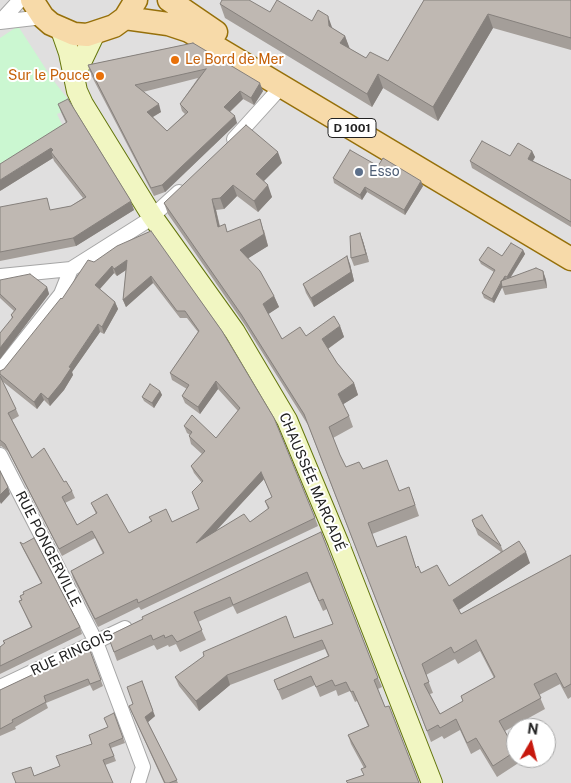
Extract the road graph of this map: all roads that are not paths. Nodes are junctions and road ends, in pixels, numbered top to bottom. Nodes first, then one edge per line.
1 (20, 0) edge
2 (170, 0) edge
3 (131, 9) edge
4 (45, 16) edge
5 (0, 22) edge
6 (95, 33) junction
7 (75, 75) junction
8 (282, 86) junction
9 (222, 151) edge
10 (187, 185) edge
11 (152, 216) junction
12 (571, 244) edge
13 (571, 259) edge
14 (71, 269) junction
15 (0, 276) edge
16 (0, 371) edge
17 (0, 455) edge
18 (140, 621) edge
19 (96, 642) junction
20 (0, 687) edge
21 (138, 783) edge
22 (432, 783) edge

1 - 5 street
2 - 12 main road, D 1001
3 - 6 main road
3 - 8 main road, D 1001
4 - 5 street
4 - 6 main road
4 - 7 street, CHAUSSÉE MARCADÉ
6 - 7 street
7 - 11 street, CHAUSSÉE MARCADÉ
8 - 9 street
8 - 13 main road, D 1001
10 - 11 street
11 - 14 street
11 - 22 street, CHAUSSÉE MARCADÉ
14 - 15 street
14 - 16 street
17 - 19 street, RUE PONGERVILLE
18 - 19 street, RUE RINGOIS
19 - 20 street, RUE RINGOIS
19 - 21 street, RUE PONGERVILLE

